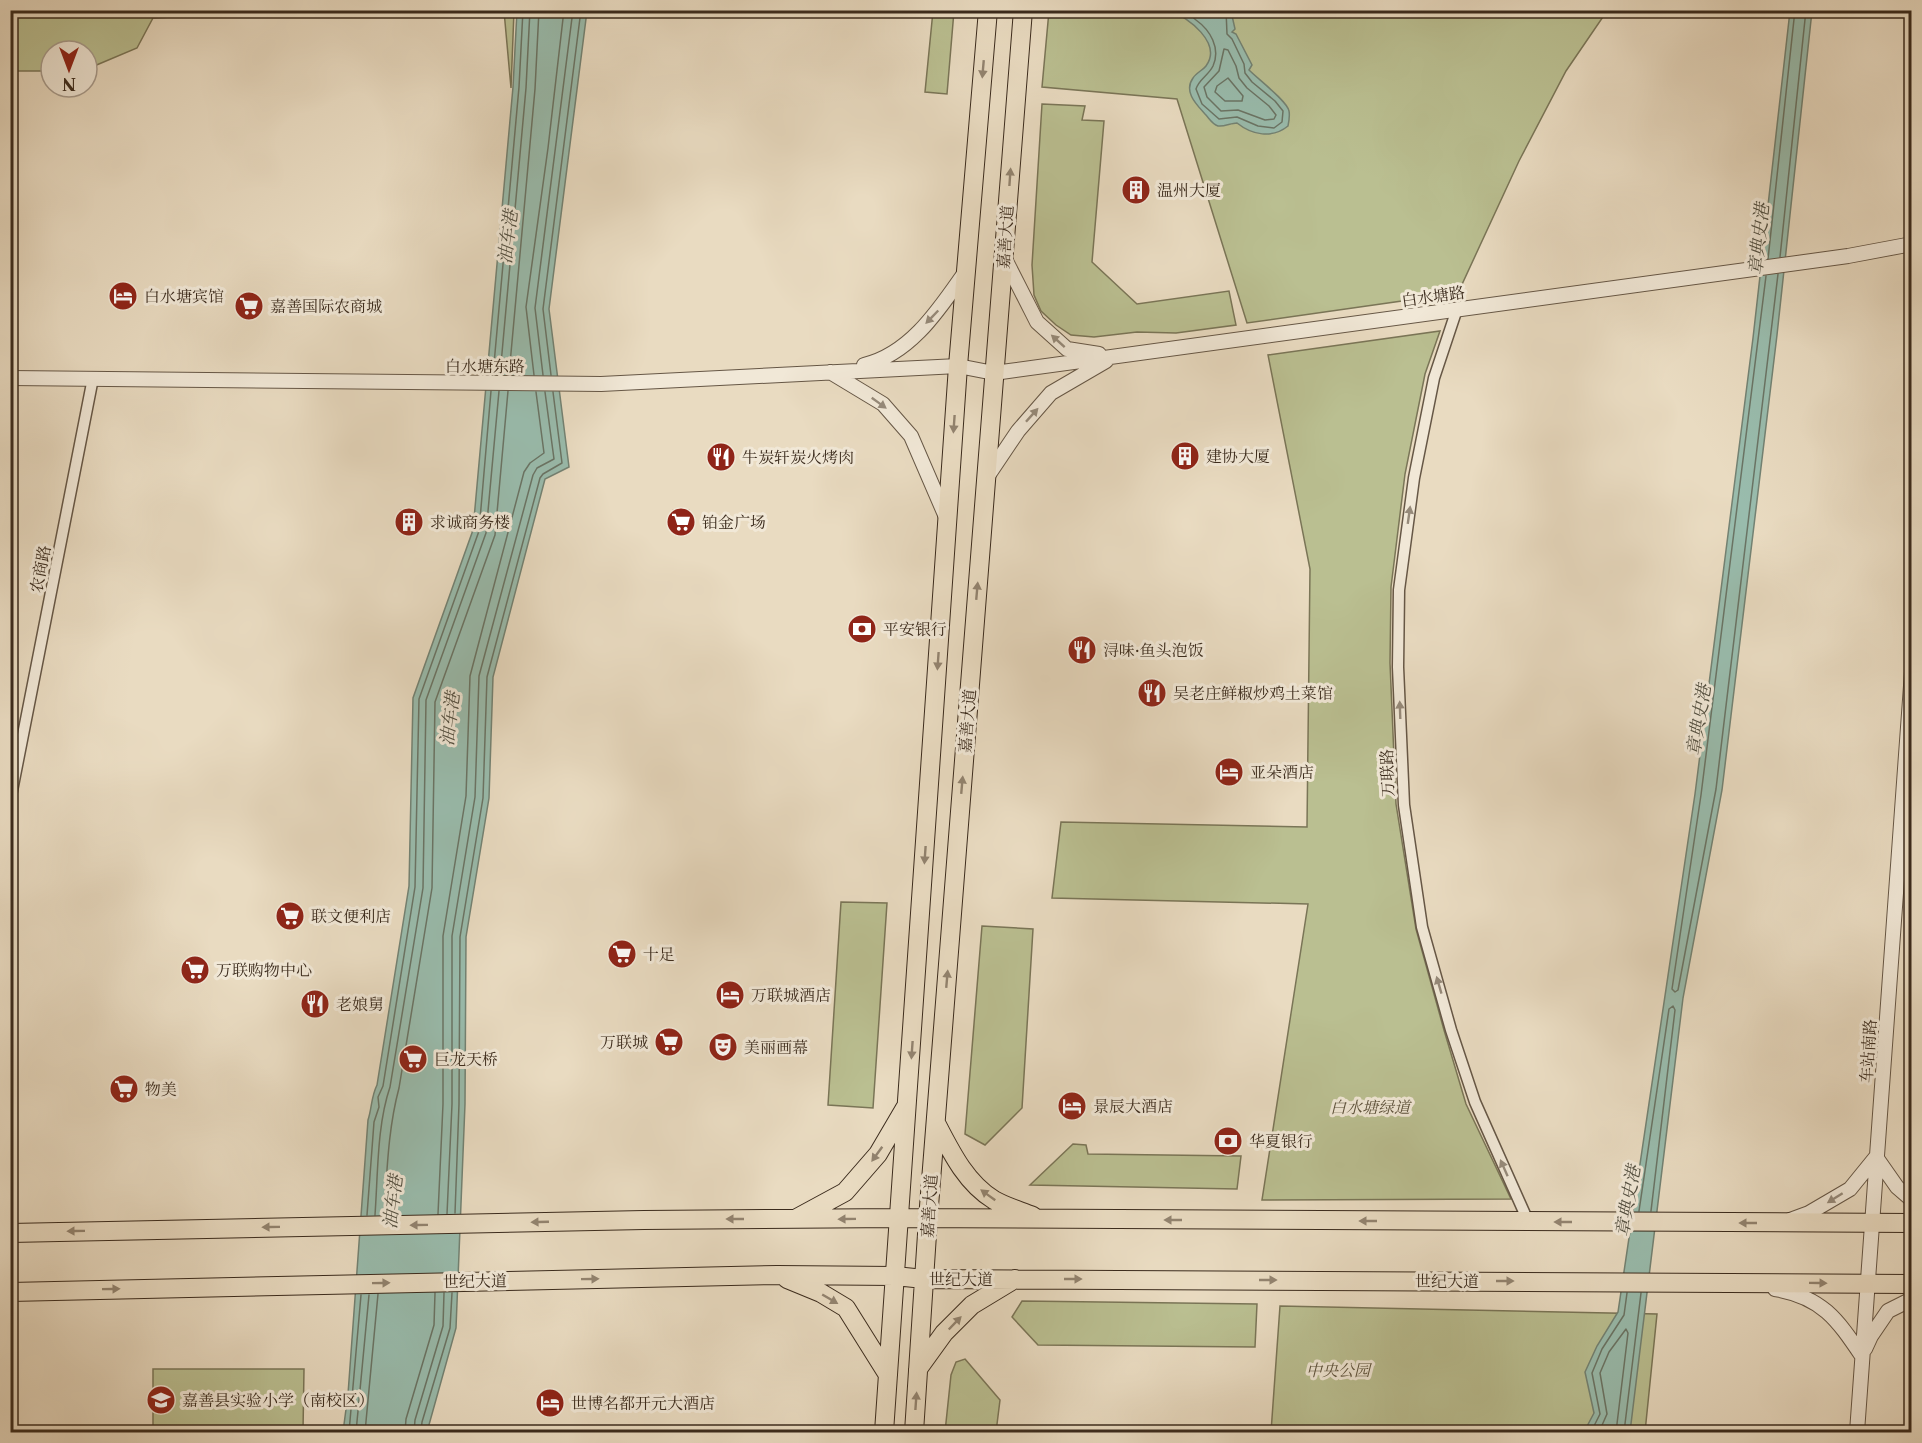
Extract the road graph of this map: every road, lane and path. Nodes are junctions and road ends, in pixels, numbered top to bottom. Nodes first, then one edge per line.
1 (988, 10) edge
2 (1023, 10) edge
3 (1911, 244) edge
4 (1004, 256) junction
5 (966, 270) junction
6 (1457, 309) junction
7 (1113, 357) junction
8 (958, 366) junction
9 (830, 372) junction
10 (994, 373) junction
11 (10, 378) edge
12 (93, 378) junction
13 (986, 479) junction
14 (948, 522) junction
15 (1911, 672) edge
16 (10, 801) edge
17 (908, 1104) junction
18 (935, 1122) junction
19 (1876, 1157) junction
20 (1911, 1200) edge
21 (900, 1218) junction
22 (793, 1219) junction
23 (928, 1219) junction
24 (1040, 1219) junction
25 (1528, 1221) junction
26 (1872, 1222) junction
27 (1911, 1222) edge
28 (1783, 1223) junction
29 (10, 1233) edge
30 (777, 1275) junction
31 (895, 1276) junction
32 (924, 1279) junction
33 (1015, 1279) junction
34 (1734, 1282) junction
35 (1867, 1283) junction
36 (1911, 1284) edge
37 (10, 1292) edge
38 (1911, 1299) edge
39 (1862, 1356) junction
40 (918, 1369) junction
41 (888, 1375) junction
42 (884, 1432) edge
43 (914, 1432) edge
44 (1857, 1432) edge

1 -> 5 main road, 嘉善大道
4 -> 2 main road, 嘉善大道
3 - 6 street, 白水塘路
7 -> 4 street
4 - 10 main road, 嘉善大道
5 - 8 main road, 嘉善大道
5 -> 9 street
6 - 7 street, 白水塘路
25 -> 6 street, 万联路
7 - 10 street, 白水塘路
13 -> 7 street
8 - 9 street, 白水塘东路
8 - 10 street, 白水塘路
8 -> 14 main road, 嘉善大道
9 - 12 street, 白水塘东路
9 -> 14 street
10 - 13 main road, 嘉善大道
11 - 12 street, 白水塘东路
12 - 16 street, 农商路
18 -> 13 main road, 嘉善大道
14 -> 17 main road, 嘉善大道
15 - 19 street, 车站南路
17 - 21 main road, 嘉善大道
17 -> 22 main road
18 - 23 main road, 嘉善大道
24 -> 18 main road
19 - 20 street
19 - 26 street, 车站南路
19 -> 28 street
21 -> 22 main road
21 - 23 main road
21 - 31 main road, 嘉善大道
22 -> 29 main road
23 - 24 main road
23 - 32 main road, 嘉善大道
25 -> 24 main road
28 -> 25 main road
26 - 27 main road
26 - 28 main road
26 - 35 street, 车站南路
30 - 31 main road, 世纪大道
37 -> 30 main road, 世纪大道
30 -> 41 main road
31 - 32 main road, 世纪大道
31 - 41 main road, 嘉善大道
32 - 33 main road, 世纪大道
32 - 40 main road, 嘉善大道
33 -> 34 main road, 世纪大道
40 -> 33 main road
34 -> 35 main road, 世纪大道
34 - 39 street
35 - 36 main road, 世纪大道
35 - 39 street, 车站南路
38 - 39 street
39 - 44 street, 车站南路
43 -> 40 main road, 嘉善大道
41 - 42 main road, 嘉善大道

